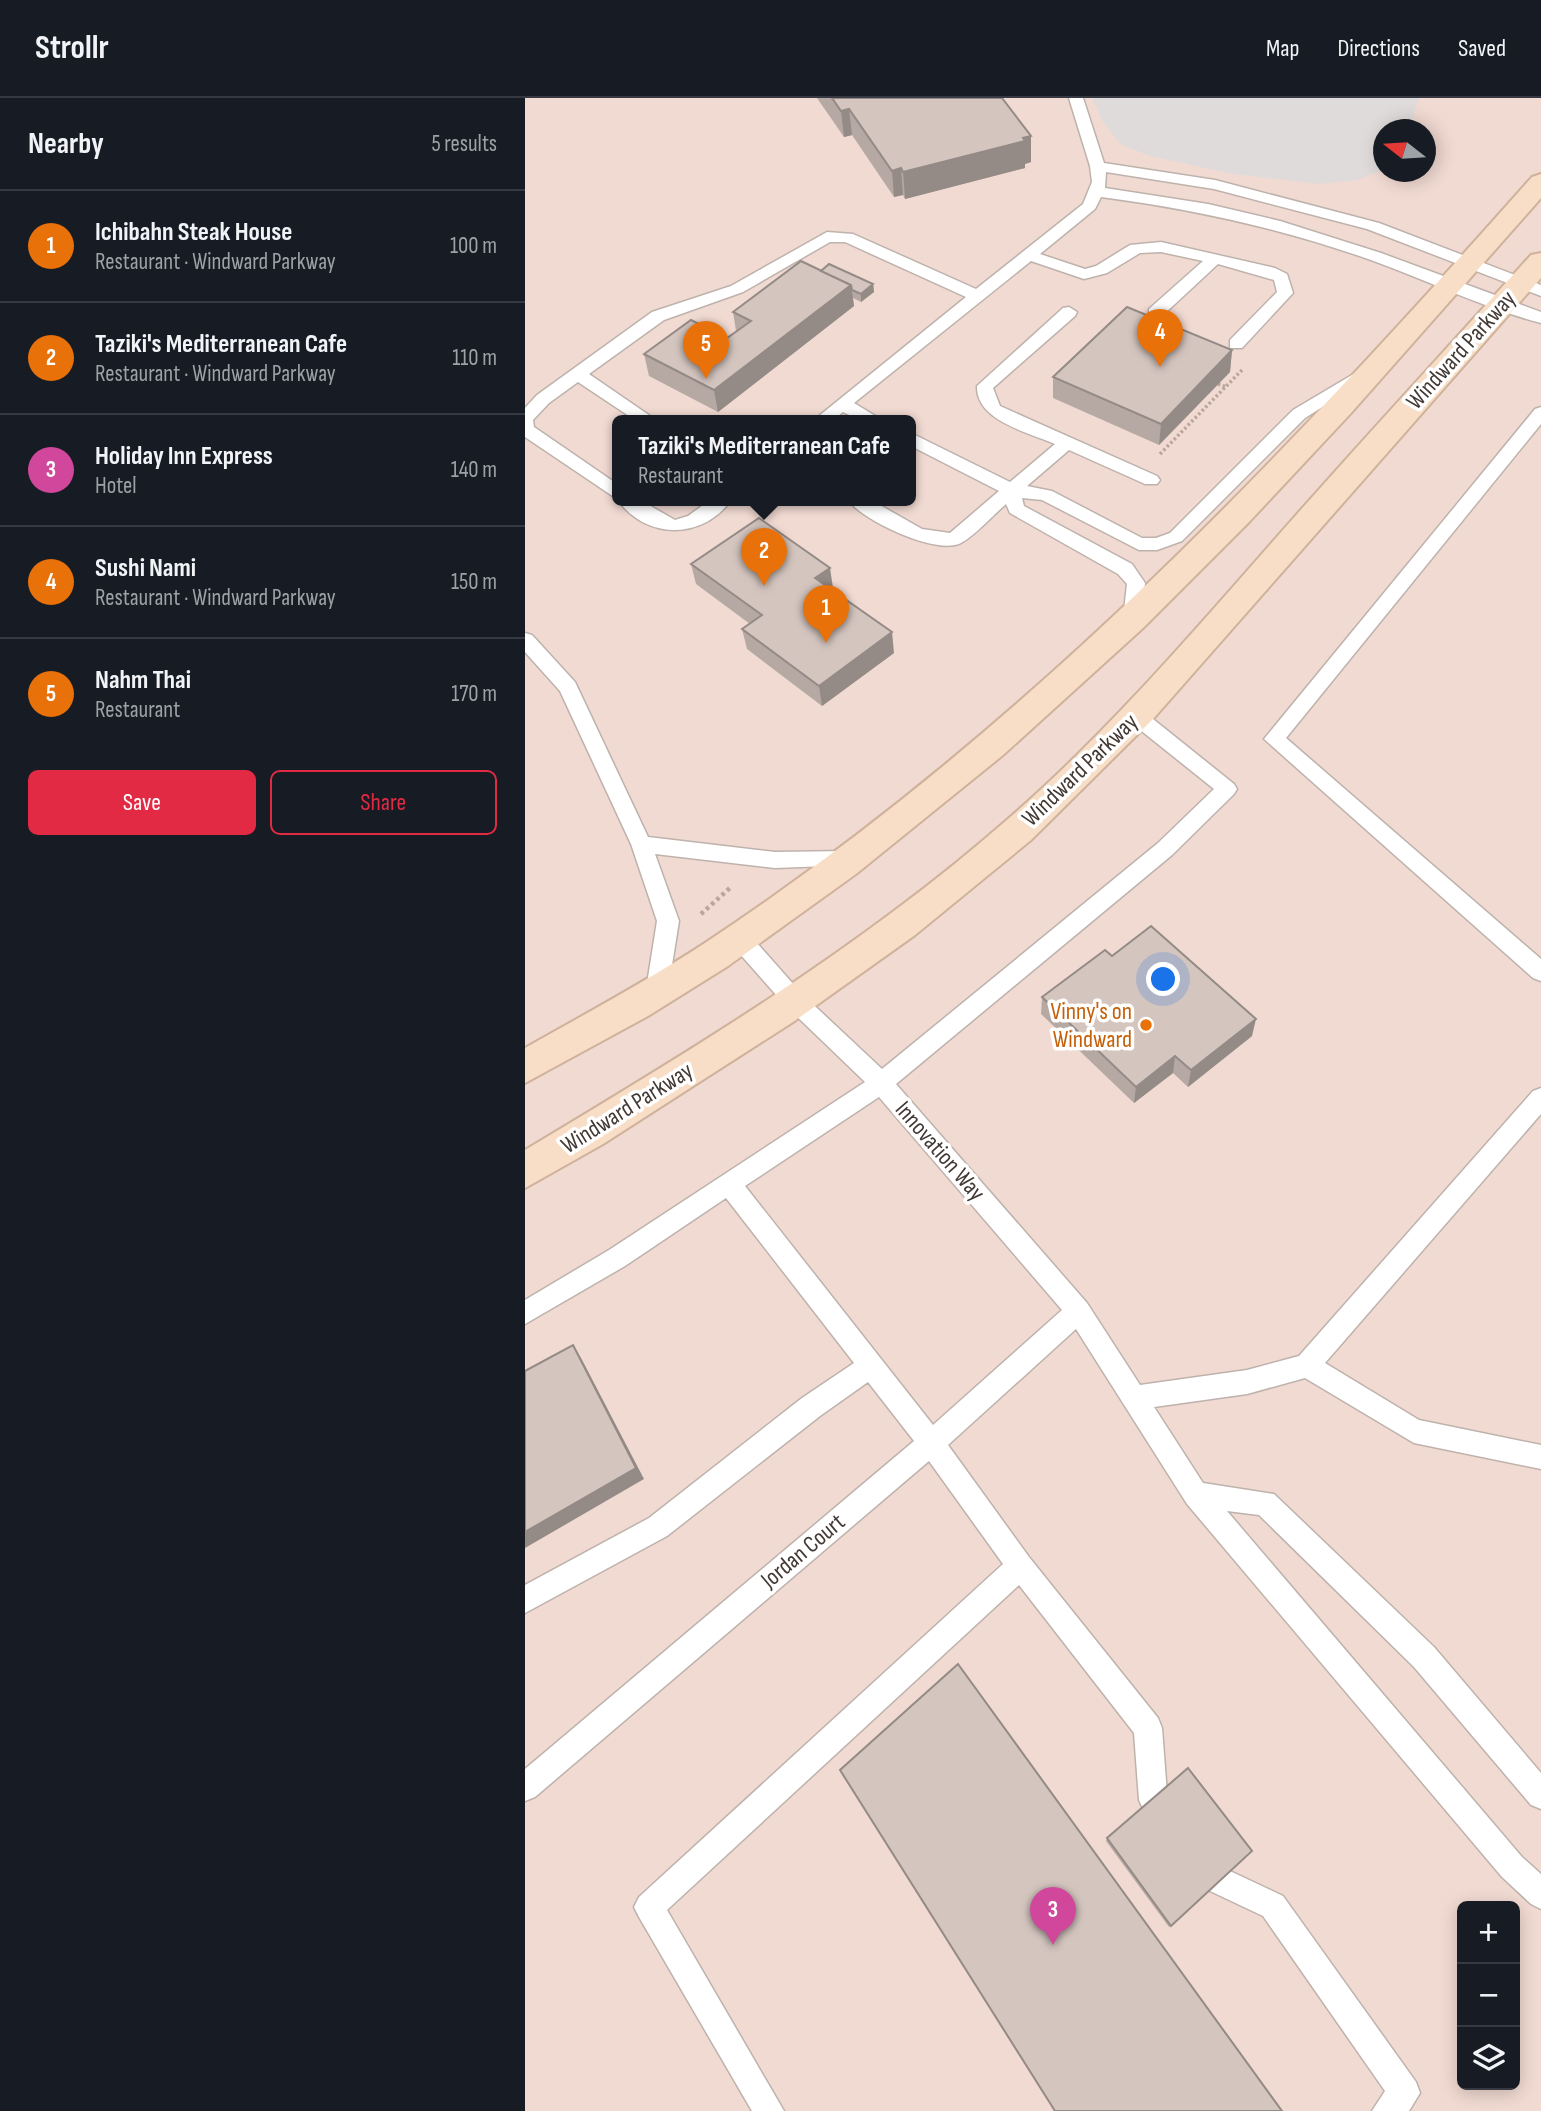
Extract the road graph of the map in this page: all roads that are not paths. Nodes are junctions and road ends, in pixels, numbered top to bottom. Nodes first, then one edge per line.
1 (1076, 98) edge
2 (1098, 166) junction
3 (1541, 182) edge
4 (1096, 192) junction
5 (1029, 255) junction
6 (1216, 258) junction
7 (1460, 274) junction
8 (1526, 285) edge
9 (978, 296) junction
10 (1069, 312) dead end
11 (1155, 313) dead end
12 (1541, 318) edge
13 (1236, 344) road end
14 (1370, 372) junction
15 (577, 374) junction
16 (842, 404) junction
17 (1541, 413) edge
18 (640, 415) edge
19 (828, 415) edge
20 (864, 415) edge
21 (525, 420) edge
22 (916, 442) edge
23 (1068, 442) junction
24 (1145, 477) road end
25 (612, 489) edge
26 (1012, 490) junction
27 (636, 506) edge
28 (714, 506) edge
29 (867, 506) edge
30 (1132, 620) junction
31 (525, 640) edge
32 (1136, 716) junction
33 (641, 844) junction
34 (848, 859) junction
35 (740, 939) junction
36 (1541, 972) edge
37 (657, 989) junction
38 (795, 1000) junction
39 (525, 1067) edge
40 (881, 1083) junction
41 (1541, 1098) edge
42 (525, 1171) edge
43 (729, 1184) junction
44 (1078, 1311) junction
45 (525, 1314) edge
46 (871, 1366) junction
47 (1307, 1366) junction
48 (1134, 1398) junction
49 (931, 1443) junction
50 (1541, 1457) edge
51 (1196, 1495) junction
52 (1020, 1566) junction
53 (525, 1600) edge
54 (525, 1787) edge
55 (1541, 1795) edge
56 (1541, 1894) edge
57 (769, 2111) edge
58 (1387, 2111) edge

1 - 2 lane
2 - 4 lane
2 - 7 lane
3 - 7 main road
4 - 5 lane
4 - 7 lane
5 - 6 lane
5 - 9 lane
6 - 11 lane
6 - 13 lane
7 - 8 lane
7 - 8 lane
7 - 14 main road
8 - 12 lane
8 - 32 main road, Windward Parkway
9 - 15 lane
9 - 16 lane
10 - 23 lane
14 - 26 lane
14 - 30 main road
15 - 18 lane
15 - 21 lane
16 - 19 lane
16 - 20 lane
17 - 36 lane
21 - 25 lane
22 - 26 lane
23 - 24 lane
23 - 26 lane
26 - 29 lane
26 - 30 lane
27 - 28 lane
30 - 34 main road
31 - 33 lane
32 - 38 main road, Windward Parkway
32 - 40 lane
33 - 34 lane
33 - 37 lane
34 - 35 main road
35 - 37 main road
35 - 38 lane, Innovation Way
37 - 39 main road
38 - 40 lane, Innovation Way
38 - 42 main road, Windward Parkway
40 - 43 lane
40 - 44 lane, Innovation Way
41 - 47 lane
43 - 45 lane
43 - 46 lane
44 - 48 lane, Innovation Way
44 - 49 lane, Jordan Court
46 - 49 lane
46 - 53 lane
47 - 48 lane
47 - 50 lane
48 - 51 lane, Innovation Way
49 - 52 lane
49 - 54 lane, Jordan Court
51 - 55 lane
51 - 56 lane, Innovation Way
52 - 57 lane
52 - 58 lane

